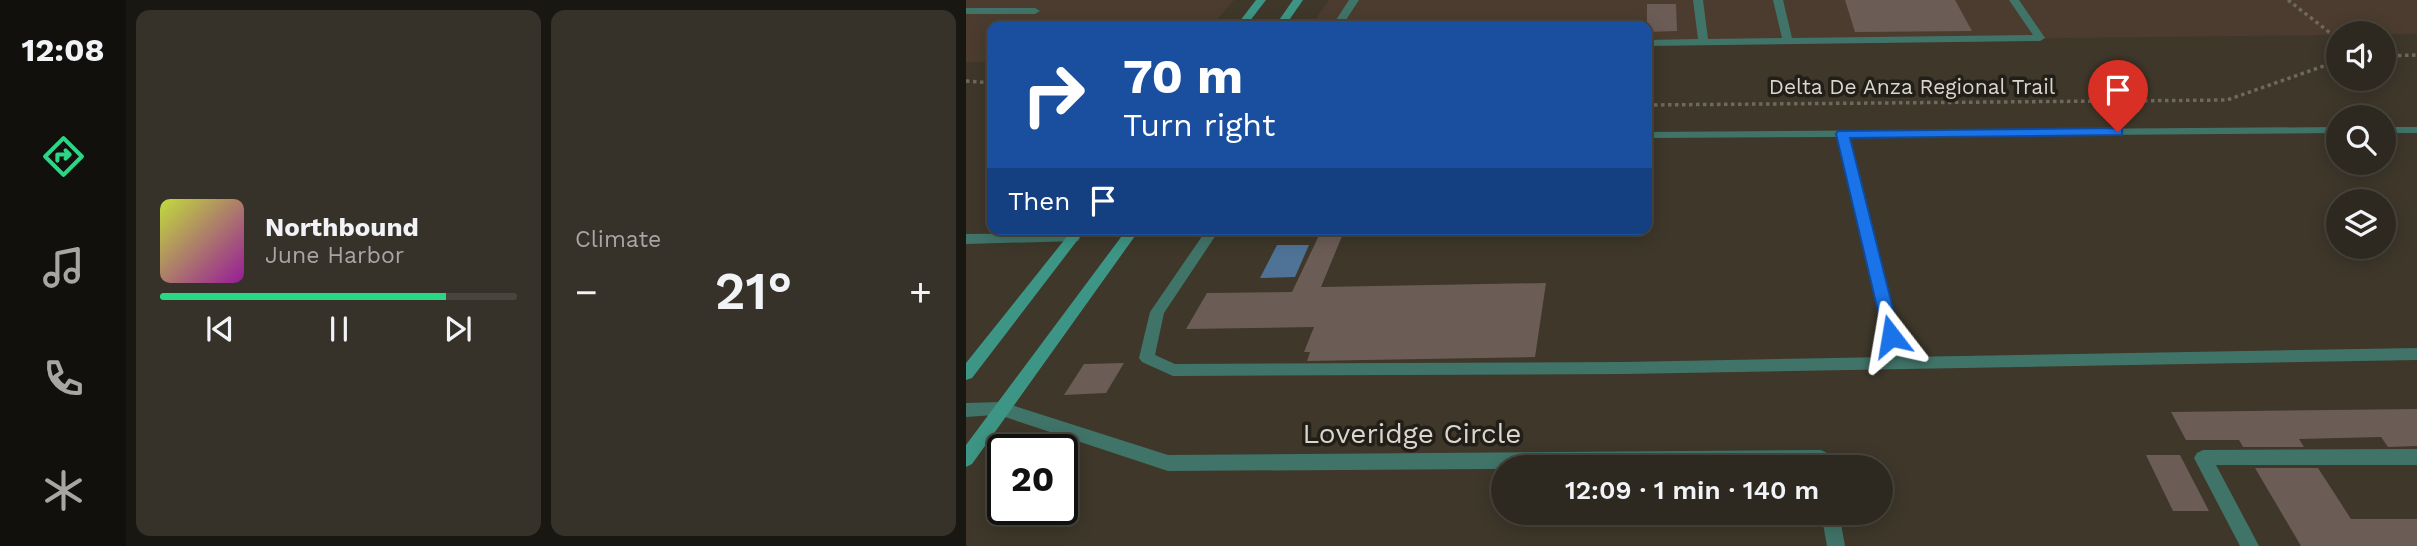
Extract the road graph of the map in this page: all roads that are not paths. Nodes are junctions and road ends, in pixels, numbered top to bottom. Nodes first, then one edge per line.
1 (1261, 0) edge
2 (1298, 0) edge
3 (1354, 0) edge
4 (1698, 0) edge
5 (1778, 0) edge
6 (2014, 0) edge
7 (1035, 11) dead end
8 (966, 12) edge
9 (1245, 21) edge
10 (1283, 21) edge
11 (1340, 21) edge
12 (1788, 41) junction
13 (1652, 43) edge
14 (1703, 43) junction
15 (2326, 130) edge
16 (2396, 130) edge
17 (2417, 130) edge
18 (1842, 134) junction
19 (1652, 135) edge
20 (1055, 235) edge
21 (1076, 235) edge
22 (1130, 235) edge
23 (1210, 235) edge
24 (966, 239) edge
25 (2417, 354) edge
26 (1897, 361) junction
27 (966, 374) edge
28 (1002, 409) junction
29 (966, 410) edge
30 (2417, 457) edge
31 (966, 459) edge
32 (1491, 461) edge
33 (1832, 525) edge
34 (1836, 546) edge
35 (2250, 546) edge

1 - 9 main road
2 - 10 main road
3 - 11 street
4 - 14 street
5 - 12 street
6 - 12 street
7 - 8 street
12 - 14 street
13 - 14 street
15 - 18 street
16 - 17 street
18 - 19 street
18 - 26 street
20 - 24 street
21 - 27 main road
22 - 28 main road
23 - 26 street
25 - 26 street
28 - 29 street, Loveridge Circle
28 - 31 main road
28 - 32 street, Loveridge Circle
30 - 35 street
33 - 34 street

